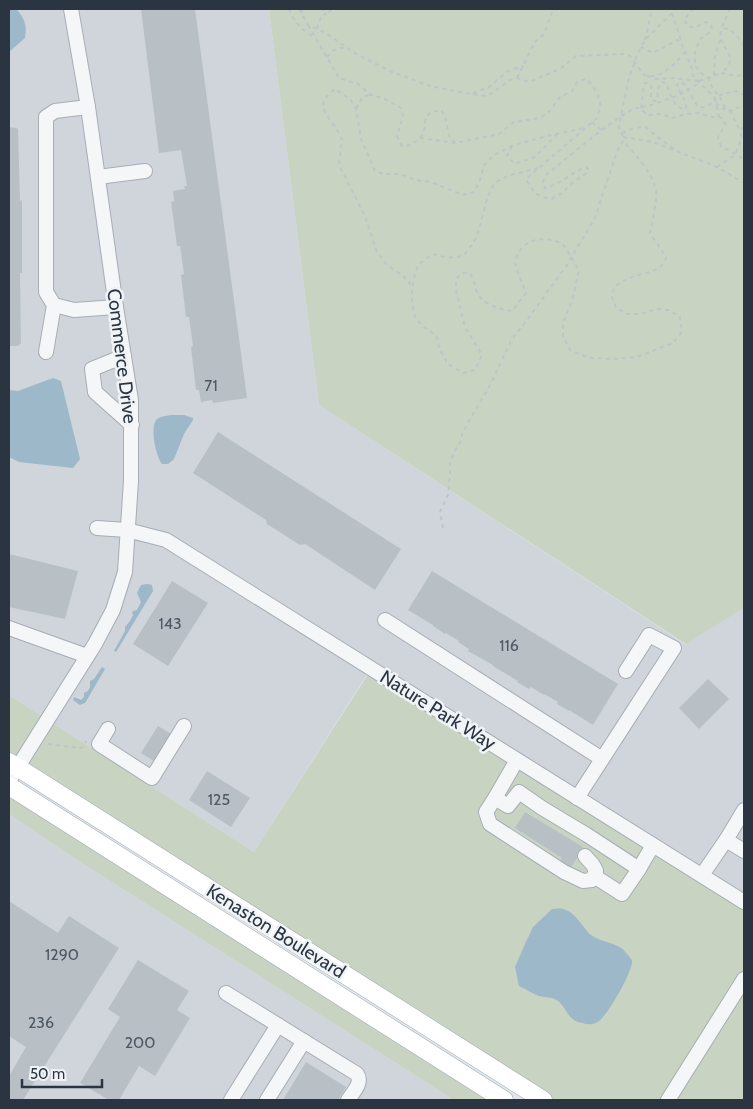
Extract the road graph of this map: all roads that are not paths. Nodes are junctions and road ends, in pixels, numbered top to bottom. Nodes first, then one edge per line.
1 (72, 9) edge
2 (88, 107) junction
3 (145, 171) dead end
4 (98, 177) junction
5 (54, 305) junction
6 (116, 307) junction
7 (46, 352) dead end
8 (124, 356) junction
9 (132, 425) junction
10 (96, 528) dead end
11 (128, 530) junction
12 (385, 620) dead end
13 (9, 628) edge
14 (87, 656) junction
15 (626, 671) dead end
16 (184, 726) dead end
17 (108, 728) dead end
18 (602, 759) junction
19 (518, 760) junction
20 (12, 770) edge
21 (9, 786) edge
22 (495, 798) junction
23 (578, 798) junction
24 (744, 810) edge
25 (726, 840) junction
26 (653, 845) junction
27 (744, 852) edge
28 (584, 856) dead end
29 (639, 869) junction
30 (594, 876) junction
31 (702, 876) junction
32 (744, 902) edge
33 (744, 980) edge
34 (226, 993) dead end
35 (278, 1026) junction
36 (304, 1041) junction
37 (232, 1100) edge
38 (267, 1100) edge
39 (348, 1100) edge
40 (504, 1100) edge
41 (543, 1100) edge
42 (668, 1100) edge

1 - 2 street, Commerce Drive
2 - 4 street, Commerce Drive
2 - 5 street
3 - 4 street
4 - 6 street, Commerce Drive
5 - 6 street
5 - 7 street
6 - 8 street, Commerce Drive
8 - 9 street, Commerce Drive
8 - 9 street
9 - 11 street, Commerce Drive
10 - 11 street, Nature Park Way
11 - 14 street, Commerce Drive
11 - 19 street, Nature Park Way
12 - 18 street
13 - 14 street
14 - 20 street, Commerce Drive
15 - 18 street
16 - 17 street
18 - 23 street
19 - 22 street
19 - 23 street, Nature Park Way
20 - 41 main road, Kenaston Boulevard
21 - 40 main road, Kenaston Boulevard
22 - 29 street
22 - 30 street
23 - 26 street, Nature Park Way
24 - 25 street
25 - 27 street
25 - 31 street
26 - 29 street
26 - 31 street, Nature Park Way
28 - 30 street
29 - 30 street
31 - 32 street, Nature Park Way
33 - 42 street
34 - 35 street
35 - 36 street
35 - 37 street
36 - 38 street
36 - 39 street

